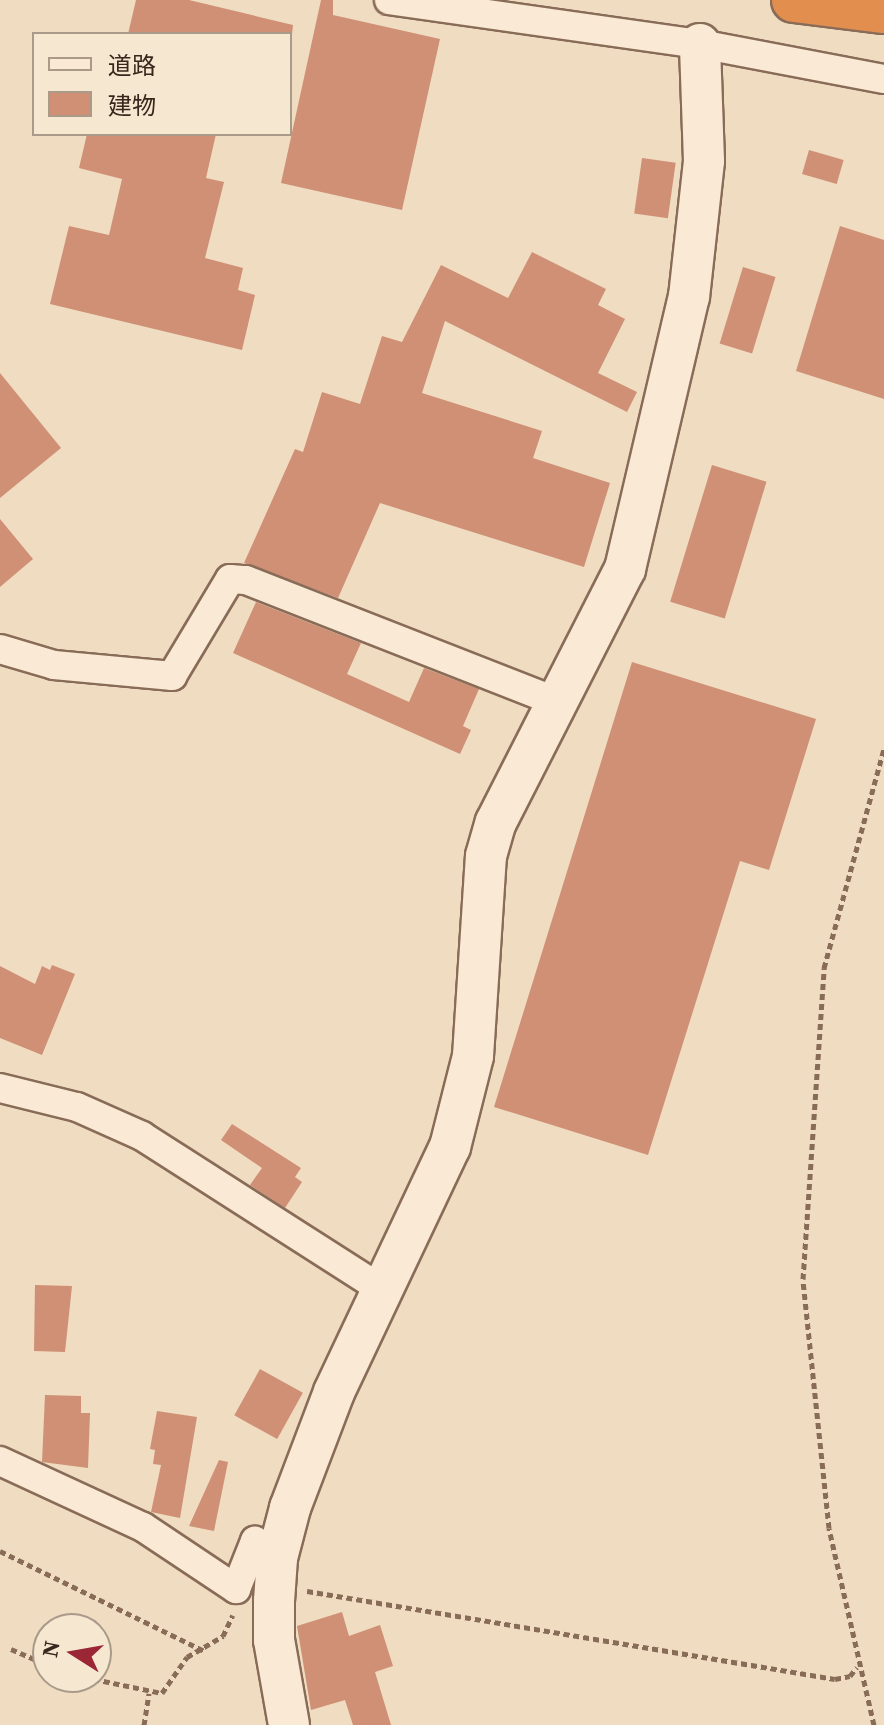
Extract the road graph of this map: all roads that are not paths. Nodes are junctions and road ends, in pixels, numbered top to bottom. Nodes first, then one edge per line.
1 (389, 0) edge
2 (794, 0) edge
3 (884, 11) edge
4 (700, 44) junction
5 (884, 79) edge
6 (0, 649) edge
7 (557, 702) junction
8 (0, 1088) edge
9 (384, 1291) junction
10 (0, 1461) edge
11 (263, 1576) junction
12 (289, 1725) edge

1 - 4 street
2 - 3 highway
4 - 5 street
4 - 7 street
6 - 7 street
7 - 9 street
8 - 9 street
9 - 11 street
10 - 11 street
11 - 12 street

